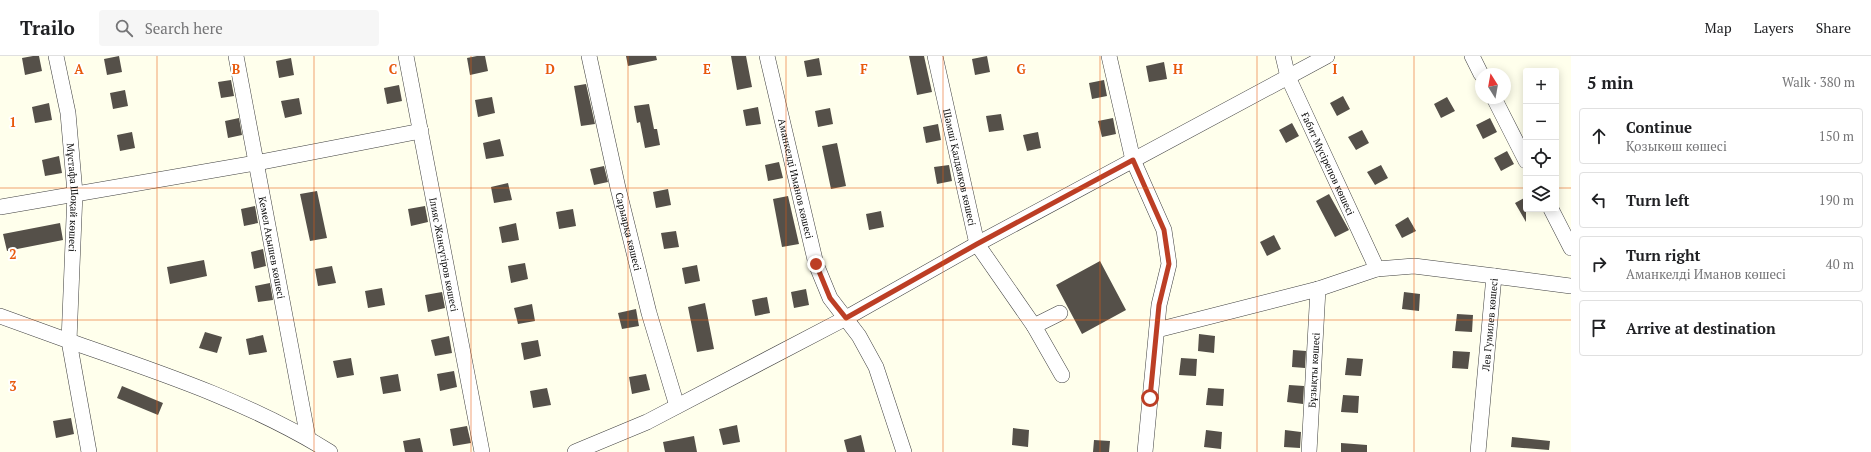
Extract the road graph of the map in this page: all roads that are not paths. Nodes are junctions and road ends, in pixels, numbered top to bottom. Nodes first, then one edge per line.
1 (56, 56) edge
2 (236, 56) edge
3 (406, 56) edge
4 (589, 56) edge
5 (767, 56) edge
6 (935, 56) edge
7 (1109, 56) edge
8 (1284, 56) edge
9 (1327, 56) edge
10 (1472, 56) edge
11 (1478, 68) edge
12 (1288, 77) junction
13 (1497, 104) edge
14 (421, 131) junction
15 (1523, 155) edge
16 (1133, 160) junction
17 (256, 163) junction
18 (74, 193) junction
19 (0, 207) edge
20 (1553, 212) edge
21 (977, 244) junction
22 (1571, 248) edge
23 (1377, 269) junction
24 (1494, 276) junction
25 (1571, 286) edge
26 (1318, 289) junction
27 (1060, 313) dead end
28 (0, 316) edge
29 (846, 318) junction
30 (1034, 326) junction
31 (1157, 330) junction
32 (69, 341) junction
33 (1062, 375) dead end
34 (677, 406) junction
35 (308, 438) junction
36 (89, 452) edge
37 (330, 452) edge
38 (482, 452) edge
39 (575, 452) edge
40 (904, 452) edge
41 (1146, 452) edge
42 (1309, 452) edge
43 (1478, 452) edge

1 - 18 street, Мұстафа Шоқай көшесі
2 - 17 street, Кемел Ақышев көшесі
3 - 14 street, Ілияс Жансүгіров көшесі
4 - 34 street, Сарыарқа көшесі
5 - 29 street, Аманкелді Иманов көшесі
6 - 21 street, Шәмші Қалдаяқов көшесі
7 - 16 street
8 - 12 street, Ғабит Мүсірепов көшесі
9 - 12 street
10 - 11 street
12 - 16 street
12 - 23 street, Ғабит Мүсірепов көшесі
13 - 15 street
14 - 17 street
14 - 38 street, Ілияс Жансүгіров көшесі
16 - 21 street
16 - 31 street
17 - 18 street
17 - 35 street, Кемел Ақышев көшесі
18 - 19 street
18 - 32 street, Мұстафа Шоқай көшесі
20 - 22 street
21 - 29 street
21 - 30 street, Шәмші Қалдаяқов көшесі
23 - 24 street
23 - 26 street
24 - 25 street, Лев Гумилев көшесі
24 - 43 street, Лев Гумилев көшесі
26 - 31 street
26 - 42 street, Бұзықты көшесі
27 - 30 street
28 - 32 street
29 - 34 street
29 - 40 street, Аманкелді Иманов көшесі
30 - 33 street, Шәмші Қалдаяқов көшесі
31 - 41 street
32 - 35 street
32 - 36 street, Мұстафа Шоқай көшесі
34 - 39 street
35 - 37 street

